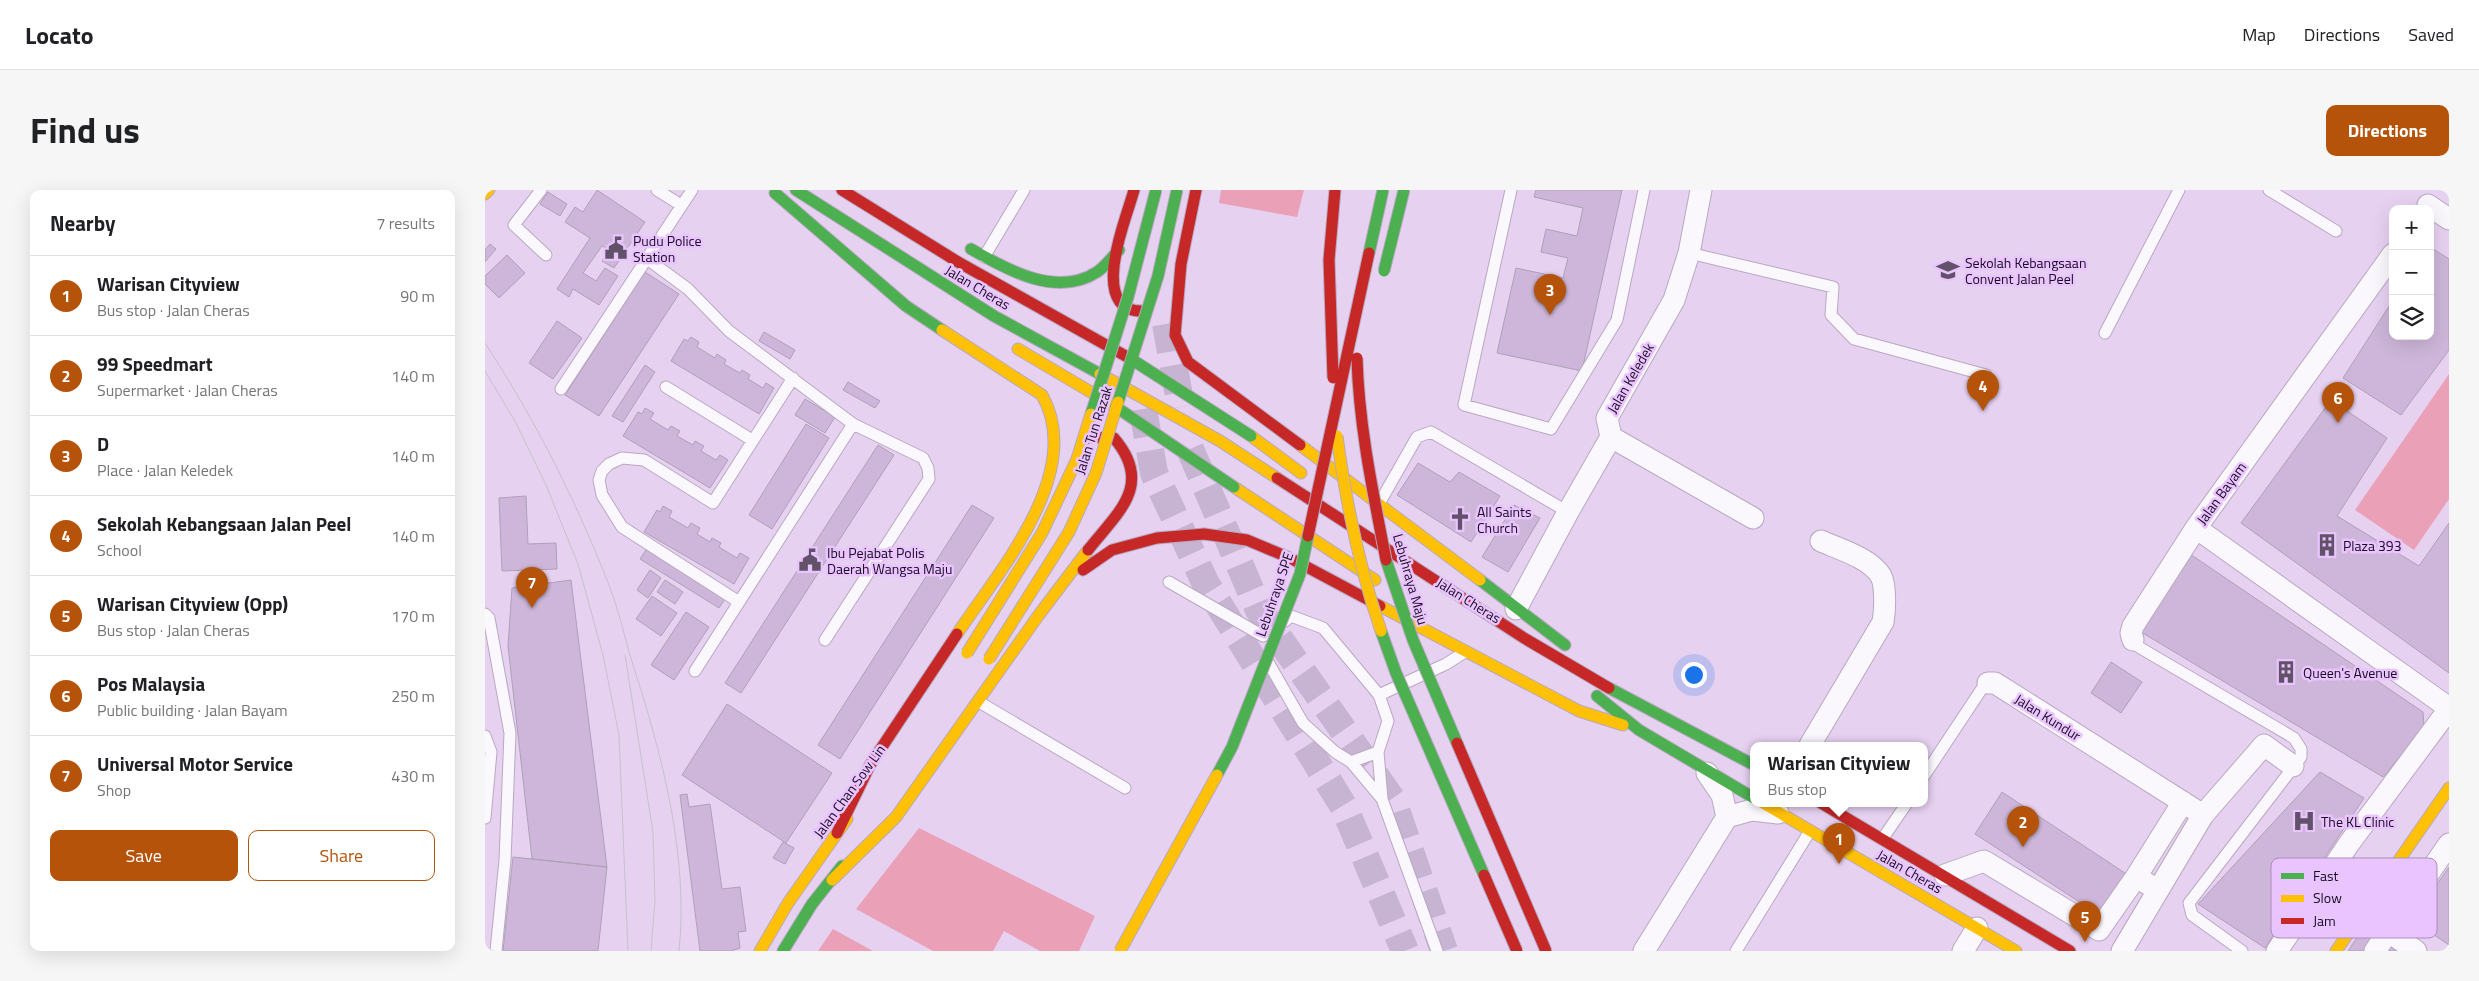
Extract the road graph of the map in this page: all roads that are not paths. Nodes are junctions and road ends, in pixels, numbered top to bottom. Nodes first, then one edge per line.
1 (489, 190) edge
2 (541, 190) edge
3 (657, 190) edge
4 (692, 190) edge
5 (796, 190) edge
6 (1024, 190) edge
7 (1133, 190) edge
8 (1156, 190) edge
9 (1177, 190) edge
10 (1196, 190) edge
11 (1335, 190) edge
12 (1383, 190) edge
13 (1404, 190) edge
14 (1511, 190) edge
15 (1644, 190) edge
16 (1701, 190) edge
17 (2179, 190) edge
18 (2269, 190) edge
19 (773, 191) edge
20 (844, 192) edge
21 (485, 194) edge
22 (883, 201) dead end
23 (2427, 201) edge
24 (681, 206) junction
25 (2449, 219) edge
26 (2336, 231) dead end
27 (851, 242) dead end
28 (962, 244) dead end
29 (1358, 244) dead end
30 (1119, 250) junction
31 (1689, 253) junction
32 (546, 256) dead end
33 (984, 257) junction
34 (646, 258) junction
35 (2389, 260) edge
36 (1181, 264) junction
37 (1381, 285) dead end
38 (2105, 333) dead end
39 (1006, 342) dead end
40 (1111, 347) junction
41 (1365, 352) dead end
42 (1131, 359) junction
43 (1986, 375) dead end
44 (793, 378) junction
45 (667, 387) dead end
46 (561, 389) dead end
47 (1096, 396) junction
48 (1149, 401) junction
49 (1116, 407) junction
50 (853, 424) junction
51 (1611, 437) junction
52 (752, 440) junction
53 (1251, 476) dead end
54 (1047, 487) junction
55 (1332, 492) junction
56 (1379, 503) junction
57 (1300, 510) dead end
58 (1568, 512) junction
59 (1753, 518) dead end
60 (1323, 527) junction
61 (2196, 528) junction
62 (1340, 538) dead end
63 (1821, 541) dead end
64 (1404, 577) dead end
65 (1067, 580) junction
66 (1169, 582) dead end
67 (739, 602) junction
68 (1414, 605) dead end
69 (1516, 609) junction
70 (485, 614) edge
71 (1486, 628) dead end
72 (1263, 636) junction
73 (825, 640) dead end
74 (2133, 640) joint
75 (1467, 651) junction
76 (964, 657) dead end
77 (987, 663) dead end
78 (695, 671) dead end
79 (1570, 679) dead end
80 (1987, 683) joint
81 (1267, 691) dead end
82 (1587, 695) dead end
83 (1379, 696) junction
84 (1632, 701) junction
85 (979, 702) junction
86 (2449, 709) edge
87 (1639, 730) junction
88 (485, 736) edge
89 (1812, 742) edge
90 (1245, 746) dead end
91 (1377, 752) junction
92 (1351, 762) junction
93 (1750, 763) edge
94 (1698, 764) junction
95 (2293, 766) junction
96 (1928, 770) edge
97 (1232, 772) dead end
98 (877, 778) dead end
99 (1125, 788) dead end
100 (2449, 788) edge
101 (1750, 796) edge
102 (1382, 799) junction
103 (2183, 802) junction
104 (1770, 807) edge
105 (1828, 807) edge
106 (1904, 807) edge
107 (1781, 814) junction
108 (2203, 815) junction
109 (1727, 817) junction
110 (485, 818) edge
111 (871, 825) dead end
112 (1810, 831) junction
113 (837, 832) junction
114 (1883, 838) junction
115 (2449, 844) edge
116 (2339, 858) edge
117 (2400, 858) edge
118 (2437, 861) edge
119 (1945, 875) junction
120 (2136, 876) junction
121 (832, 880) junction
122 (2158, 890) junction
123 (799, 925) junction
124 (1977, 928) junction
125 (2286, 938) edge
126 (2345, 938) edge
127 (2384, 938) edge
128 (2397, 938) edge
129 (495, 951) edge
130 (760, 951) edge
131 (783, 951) edge
132 (792, 951) edge
133 (1120, 951) edge
134 (1437, 951) edge
135 (1517, 951) edge
136 (1546, 951) edge
137 (1644, 951) edge
138 (1736, 951) edge
139 (1963, 951) edge
140 (2016, 951) edge
141 (2069, 951) edge
142 (2122, 951) edge
143 (2241, 951) edge
144 (2277, 951) edge
145 (2336, 951) edge
146 (2375, 951) edge
147 (2416, 951) edge

1 - 21 main road
2 - 32 lane
3 - 24 lane
4 - 24 lane
5 - 48 main road, Jalan Cheras
6 - 33 lane
7 - 30 main road
8 - 40 main road, Jalan Tun Razak, bridge
9 - 42 main road, Jalan Tun Razak, bridge
10 - 36 main road
11 - 135 main road, bridge
12 - 133 main road, Lebuhraya SPE, bridge
13 - 37 main road, bridge
14 - 15 lane
16 - 31 street, Jalan Keledek
17 - 38 lane
18 - 26 lane
19 - 27 main road
19 - 54 main road
20 - 22 main road
20 - 40 main road
23 - 25 street
24 - 34 lane
28 - 33 main road
29 - 136 main road, Lebuhraya Maju, bridge
30 - 33 main road
30 - 36 main road
31 - 43 lane
31 - 51 street, Jalan Keledek
34 - 44 lane
34 - 46 lane
35 - 61 street, Jalan Bayam
36 - 56 main road
39 - 47 main road
40 - 42 main road
40 - 47 main road, Jalan Tun Razak, bridge
41 - 55 main road, Lebuhraya SPE, bridge
42 - 49 main road, Jalan Tun Razak, bridge
42 - 55 main road, bridge
44 - 50 lane
44 - 52 lane
45 - 52 lane
47 - 49 main road
47 - 76 main road, Jalan Tun Razak, bridge
48 - 53 main road, Jalan Cheras
48 - 84 main road, Jalan Cheras
49 - 68 main road, bridge
49 - 77 main road, Jalan Tun Razak, bridge
50 - 67 lane
50 - 73 lane
51 - 58 street
51 - 59 street
52 - 67 lane
54 - 65 main road
54 - 113 main road
55 - 60 main road, Lebuhraya SPE
55 - 84 main road
56 - 58 lane
56 - 69 main road
57 - 60 main road
58 - 69 street
60 - 81 main road, Lebuhraya SPE
61 - 74 street
61 - 86 street, Jalan Bayam
62 - 64 main road
63 - 89 street
65 - 75 main road
65 - 85 main road
66 - 72 lane
67 - 78 lane
69 - 84 main road
70 - 129 lane
71 - 79 main road, Jalan Cheras
72 - 83 lane
72 - 92 lane
74 - 95 lane
75 - 83 lane
75 - 87 main road
80 - 96 lane, Jalan Kundur
80 - 103 street, Jalan Kundur
82 - 87 main road
83 - 91 lane
84 - 93 main road, Jalan Cheras
85 - 99 lane
85 - 121 main road
86 - 116 street
87 - 94 main road
88 - 110 lane
90 - 97 main road
91 - 92 lane
91 - 102 lane
92 - 102 lane
94 - 101 main road
94 - 109 street
95 - 108 street
95 - 143 lane
98 - 113 main road, Jalan Chan Sow Lin
100 - 117 main road
102 - 134 lane
103 - 108 street, Jalan Kundur
103 - 120 street
104 - 107 main road, Jalan Cheras
105 - 114 main road, Jalan Cheras
106 - 114 lane
107 - 109 street
107 - 112 main road, Jalan Cheras
108 - 122 street
109 - 137 street
111 - 121 main road
112 - 124 main road, Jalan Cheras
112 - 138 lane
113 - 130 main road, Jalan Chan Sow Lin
114 - 119 main road, Jalan Cheras
115 - 118 street
119 - 120 street
119 - 141 main road, Jalan Cheras
120 - 122 street
121 - 123 main road
122 - 142 street
123 - 131 main road
123 - 132 lane
124 - 139 street
124 - 140 main road, Jalan Cheras
125 - 144 street
126 - 145 main road
127 - 146 street
128 - 147 street

